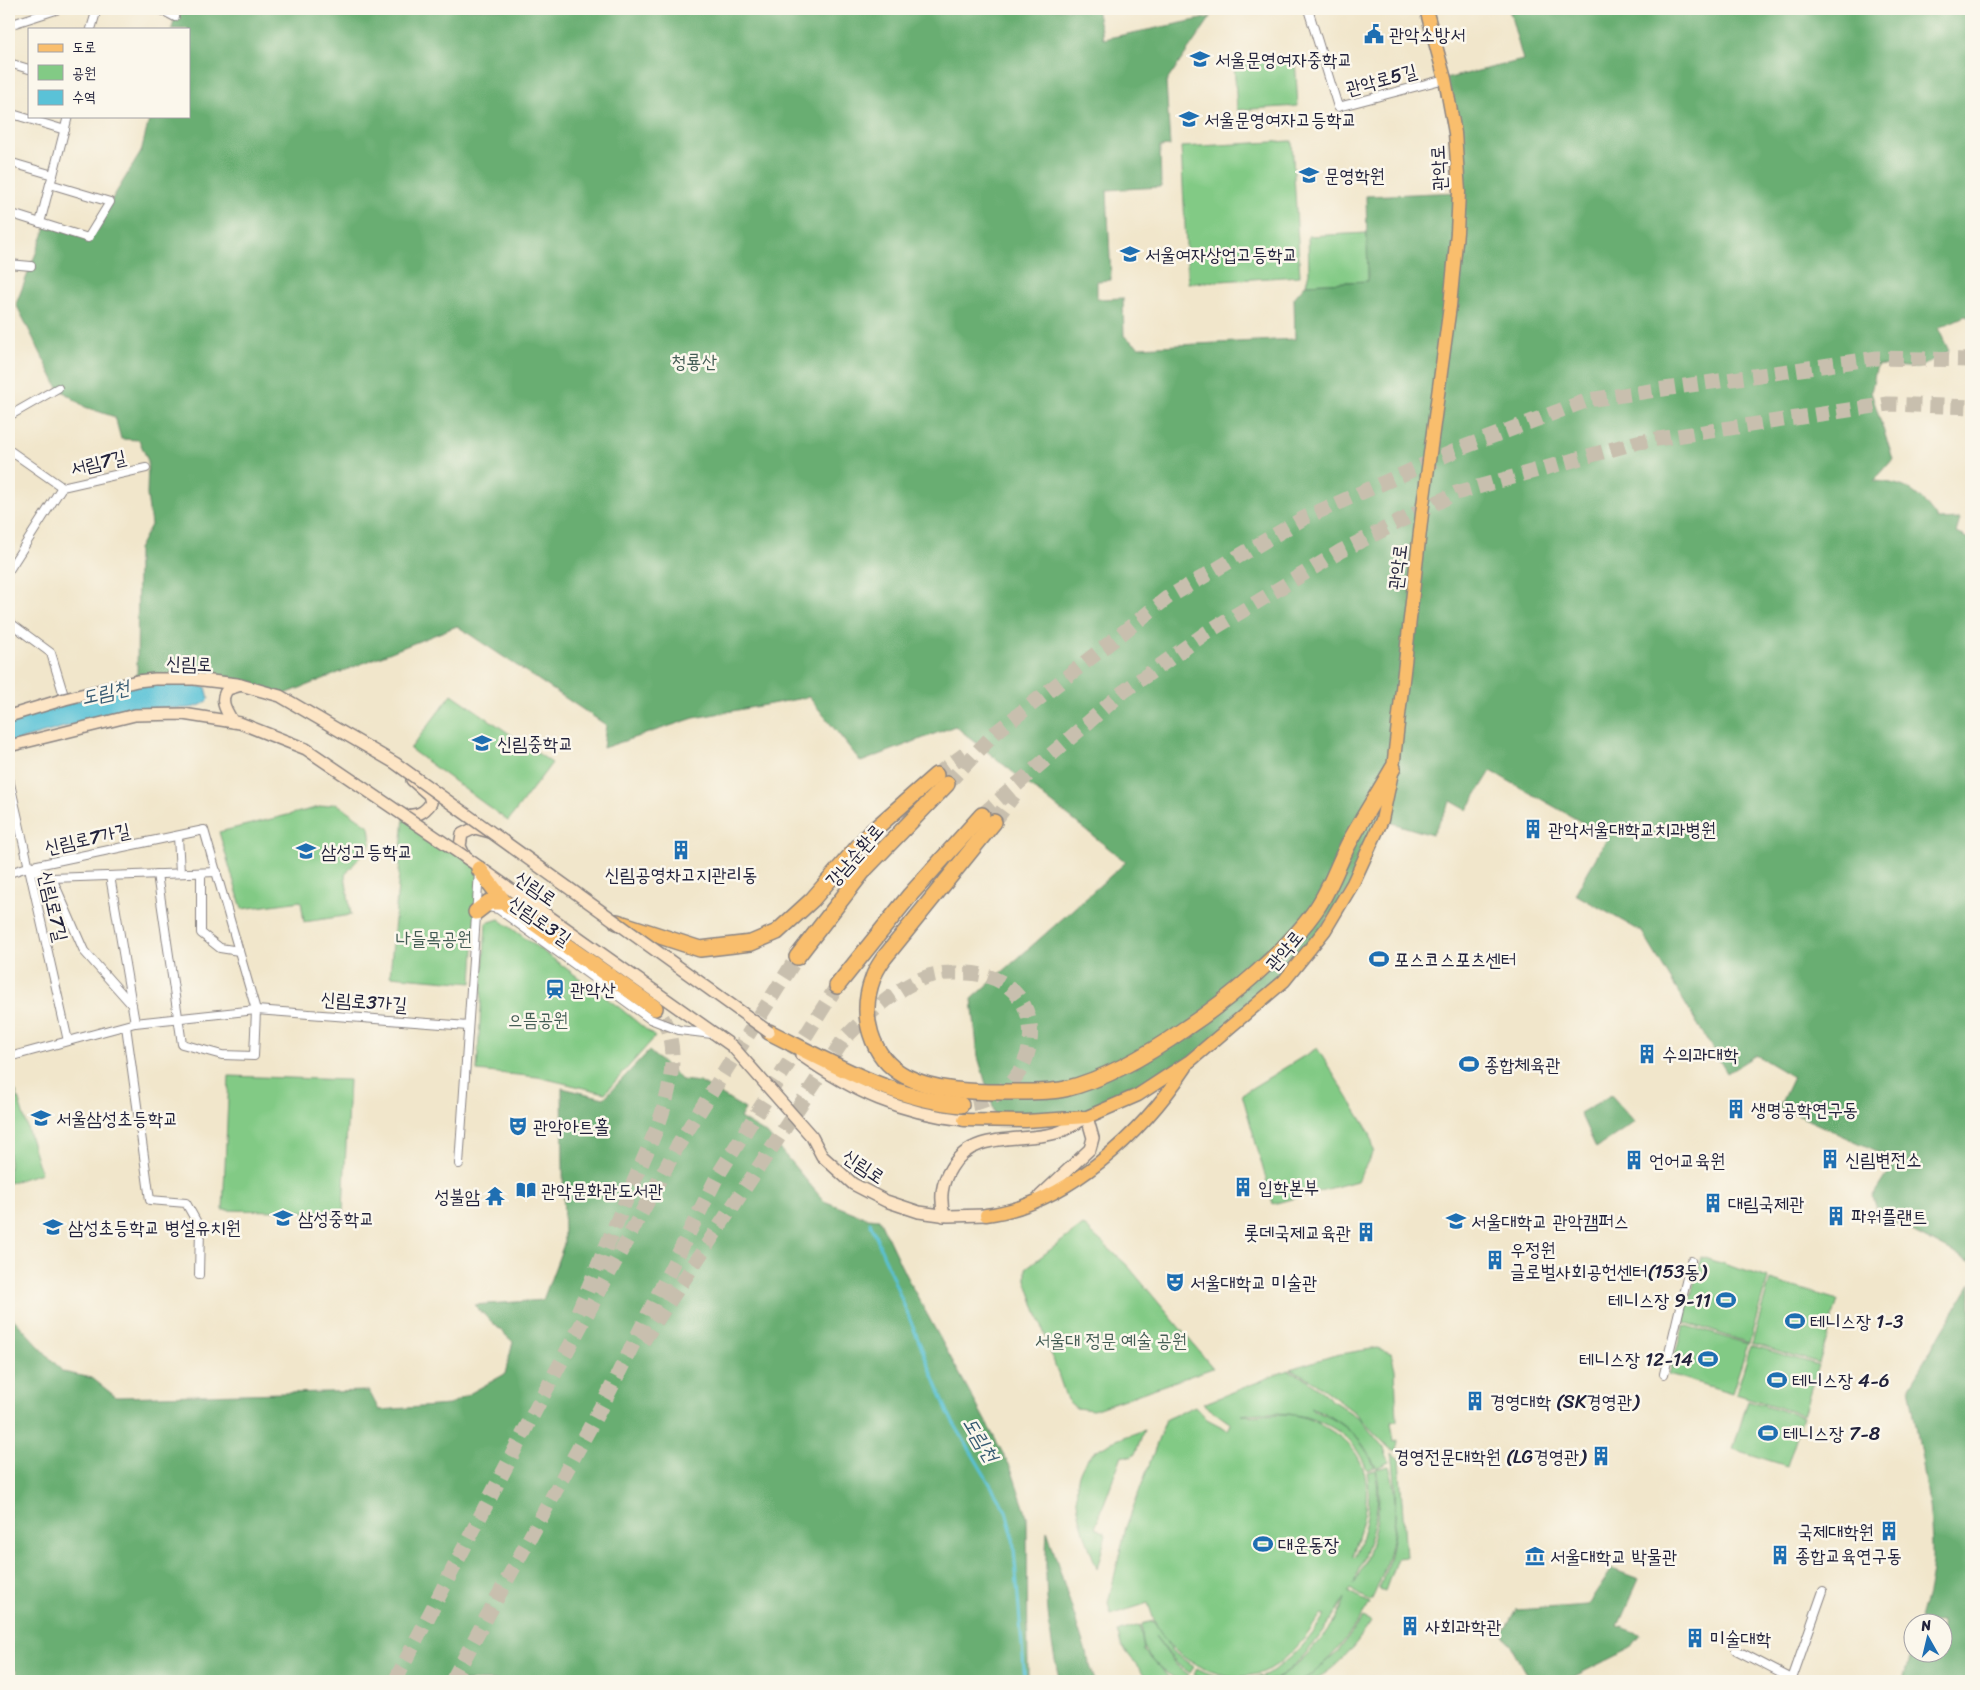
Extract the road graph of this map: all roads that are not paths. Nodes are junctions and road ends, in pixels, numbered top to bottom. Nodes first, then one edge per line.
1 (59, 9) edge
2 (97, 9) edge
3 (160, 9) edge
4 (1308, 9) edge
5 (1426, 9) edge
6 (175, 17) dead end
7 (9, 25) edge
8 (91, 28) edge
9 (9, 63) edge
10 (28, 69) edge
11 (1445, 79) junction
12 (9, 113) edge
13 (67, 118) edge
14 (64, 130) junction
15 (9, 162) edge
16 (53, 175) junction
17 (50, 184) junction
18 (9, 213) edge
19 (40, 223) junction
20 (9, 264) edge
21 (31, 266) dead end
22 (58, 388) dead end
23 (9, 416) edge
24 (9, 450) edge
25 (146, 468) dead end
26 (62, 487) junction
27 (9, 570) edge
28 (9, 622) edge
29 (243, 685) junction
30 (66, 699) junction
31 (9, 716) edge
32 (233, 722) junction
33 (9, 746) edge
34 (1393, 768) junction
35 (408, 773) junction
36 (9, 779) edge
37 (404, 816) junction
38 (490, 832) junction
39 (178, 836) junction
40 (465, 857) junction
41 (28, 867) junction
42 (480, 869) junction
43 (216, 872) junction
44 (9, 873) edge
45 (180, 873) junction
46 (200, 873) junction
47 (157, 874) junction
48 (110, 876) junction
49 (52, 878) junction
50 (504, 902) junction
51 (476, 912) junction
52 (614, 921) junction
53 (240, 951) junction
54 (797, 958) tunnel mouth
55 (837, 986) tunnel mouth
56 (132, 1005) junction
57 (655, 1008) tunnel mouth
58 (256, 1010) junction
59 (178, 1018) junction
60 (135, 1023) junction
61 (126, 1026) junction
62 (468, 1026) junction
63 (769, 1032) junction
64 (714, 1034) junction
65 (68, 1041) junction
66 (9, 1057) edge
67 (1190, 1061) junction
68 (961, 1105) tunnel mouth
69 (1087, 1117) junction
70 (964, 1120) joint
71 (459, 1164) dead end
72 (1029, 1206) junction
73 (986, 1215) joint
74 (944, 1216) junction
75 (1691, 1261) dead end
76 (199, 1275) dead end
77 (1664, 1374) dead end
78 (1823, 1591) dead end
79 (1736, 1650) dead end

1 - 7 street
2 - 8 street
3 - 6 street
4 - 11 street, 관악로5길
5 - 11 main road, 관악로
9 - 10 street
11 - 34 main road, 관악로
12 - 14 street
13 - 14 street
14 - 16 street
15 - 16 street
16 - 17 street
17 - 19 street
17 - 19 street
18 - 19 street
20 - 21 street
22 - 23 street
24 - 26 street, 서림7길
25 - 26 street, 서림7길
26 - 27 street
28 - 30 street
29 - 30 main road, 신림로, bridge
29 - 32 main road, bridge
29 - 35 main road, 신림로, bridge
30 - 31 main road, 신림로, bridge
32 - 33 main road, 신림로, bridge
32 - 37 main road, 신림로, bridge
34 - 55 highway
34 - 67 main road, 관악로
35 - 37 main road, bridge
35 - 38 main road, 신림로, bridge
36 - 41 street, 신림로7길
37 - 40 main road, 신림로, bridge
38 - 40 main road, bridge
38 - 52 main road, 신림로, bridge
39 - 41 street, 신림로7가길
39 - 43 street, 신림로7가길
39 - 45 street
40 - 42 main road, 신림로
41 - 44 street
41 - 49 street, 신림로7가길
41 - 65 street, 신림로7길
42 - 50 highway
42 - 51 street, 신림로3길
42 - 64 main road, 신림로
43 - 46 street, 신림로7가길
43 - 53 street, 신림로7가길
45 - 46 street, 신림로7가길
45 - 47 street, 신림로7가길
46 - 53 street
47 - 48 street, 신림로7가길
47 - 59 street
48 - 49 street, 신림로7가길
48 - 56 street
49 - 56 street, 신림로7가길
50 - 51 highway
50 - 57 highway
51 - 62 street, 신림로3길
51 - 64 street, 신림로3길
52 - 54 highway, 강남순환로
52 - 63 main road, 신림로, bridge
53 - 58 street, 신림로7가길
56 - 60 street
58 - 59 street, 신림로3가길
58 - 59 street
58 - 62 street, 신림로3가길
59 - 60 street, 신림로3가길
60 - 61 street, 신림로3가길
61 - 65 street, 신림로3가길
61 - 76 street
62 - 71 street, 신림로3길
63 - 68 highway
63 - 70 main road, 신림로
64 - 74 main road, 신림로
65 - 66 street, 신림로3가길
67 - 69 main road, 관악로
67 - 72 main road, 관악로
69 - 70 main road, 관악로
69 - 72 main road
69 - 74 main road
72 - 73 main road, 관악로
73 - 74 main road, 신림로
75 - 77 street
78 - 79 street

